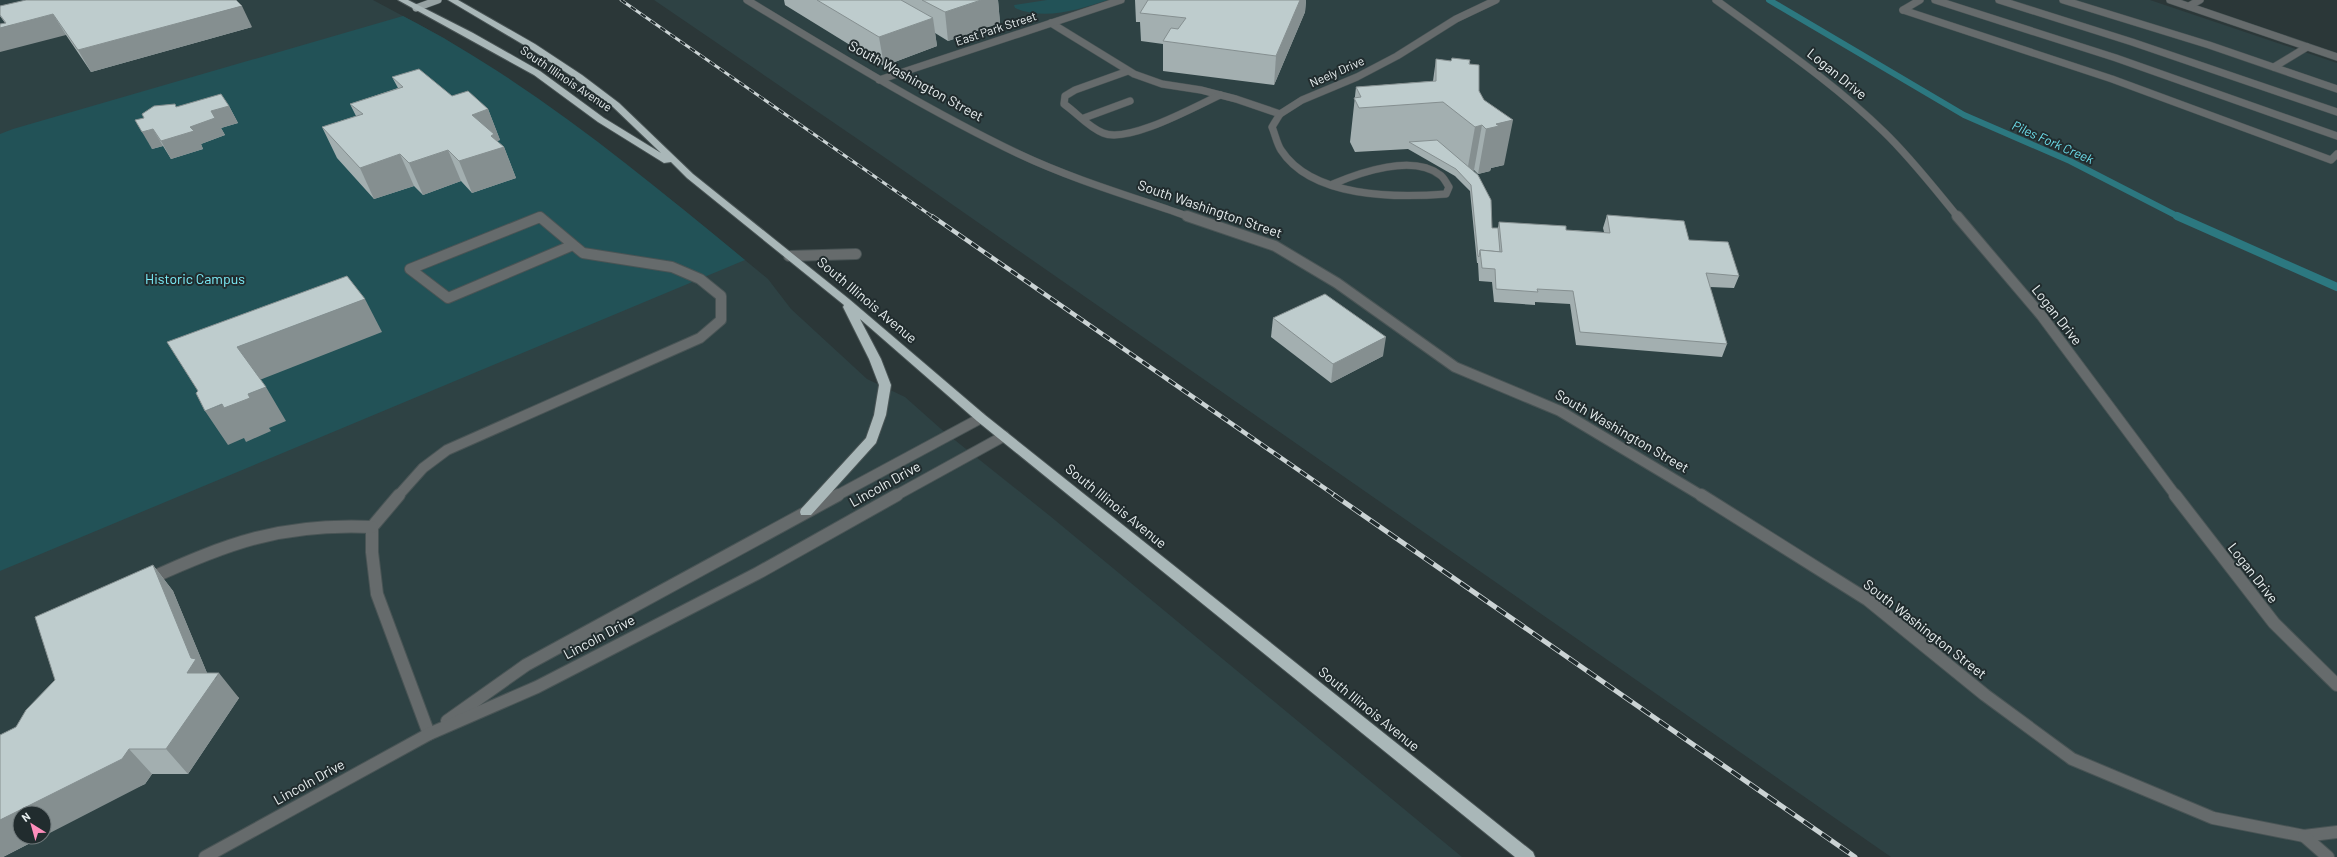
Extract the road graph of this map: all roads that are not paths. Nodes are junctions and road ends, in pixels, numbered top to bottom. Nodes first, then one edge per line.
1 (402, 0) edge
2 (438, 0) edge
3 (452, 0) edge
4 (747, 0) edge
5 (1121, 0) edge
6 (1496, 0) edge
7 (1716, 0) edge
8 (1920, 0) edge
9 (1935, 0) edge
10 (1999, 0) edge
11 (2064, 0) edge
12 (2170, 0) edge
13 (2200, 0) edge
14 (2189, 6) junction
15 (416, 8) junction
16 (1051, 23) junction
17 (2307, 46) junction
18 (2337, 57) edge
19 (2274, 67) junction
20 (1128, 71) junction
21 (879, 80) junction
22 (2337, 89) edge
23 (1220, 94) junction
24 (1130, 101) dead end
25 (2337, 112) edge
26 (1280, 114) junction
27 (1084, 118) junction
28 (2337, 136) edge
29 (2337, 154) edge
30 (690, 176) junction
31 (1333, 184) junction
32 (573, 245) junction
33 (856, 254) dead end
34 (789, 256) junction
35 (845, 301) junction
36 (981, 418) junction
37 (1004, 436) junction
38 (806, 512) junction
39 (372, 527) junction
40 (138, 584) edge
41 (2337, 685) edge
42 (429, 734) junction
43 (2337, 832) edge
44 (2304, 836) junction
45 (205, 857) edge
46 (1527, 857) edge
47 (2328, 857) edge

1 - 15 highway, South Illinois Avenue
2 - 15 main road
3 - 30 highway, South Illinois Avenue
4 - 21 street, South Washington Street
5 - 16 street, East Park Street
6 - 26 street, Neely Drive
7 - 41 street, Logan Drive
8 - 29 street
9 - 28 street
10 - 25 street
11 - 19 street
12 - 14 street
13 - 14 street
14 - 17 street
15 - 30 highway, South Illinois Avenue
16 - 20 street
16 - 21 street, East Park Street
17 - 18 street
17 - 19 street
19 - 22 street
20 - 23 street
20 - 27 street
21 - 44 street, South Washington Street
23 - 26 street
23 - 27 street
24 - 27 street
26 - 31 street
30 - 34 highway, South Illinois Avenue
31 - 31 street
32 - 32 street
32 - 39 street
33 - 34 street
34 - 35 highway, South Illinois Avenue
35 - 36 highway, South Illinois Avenue
35 - 38 highway
36 - 37 highway, South Illinois Avenue
36 - 38 street, Lincoln Drive
37 - 42 street, Lincoln Drive
37 - 46 highway, South Illinois Avenue
38 - 42 street, Lincoln Drive
39 - 40 street
39 - 42 street
42 - 45 street, Lincoln Drive
43 - 44 street, South Washington Street
44 - 47 street

